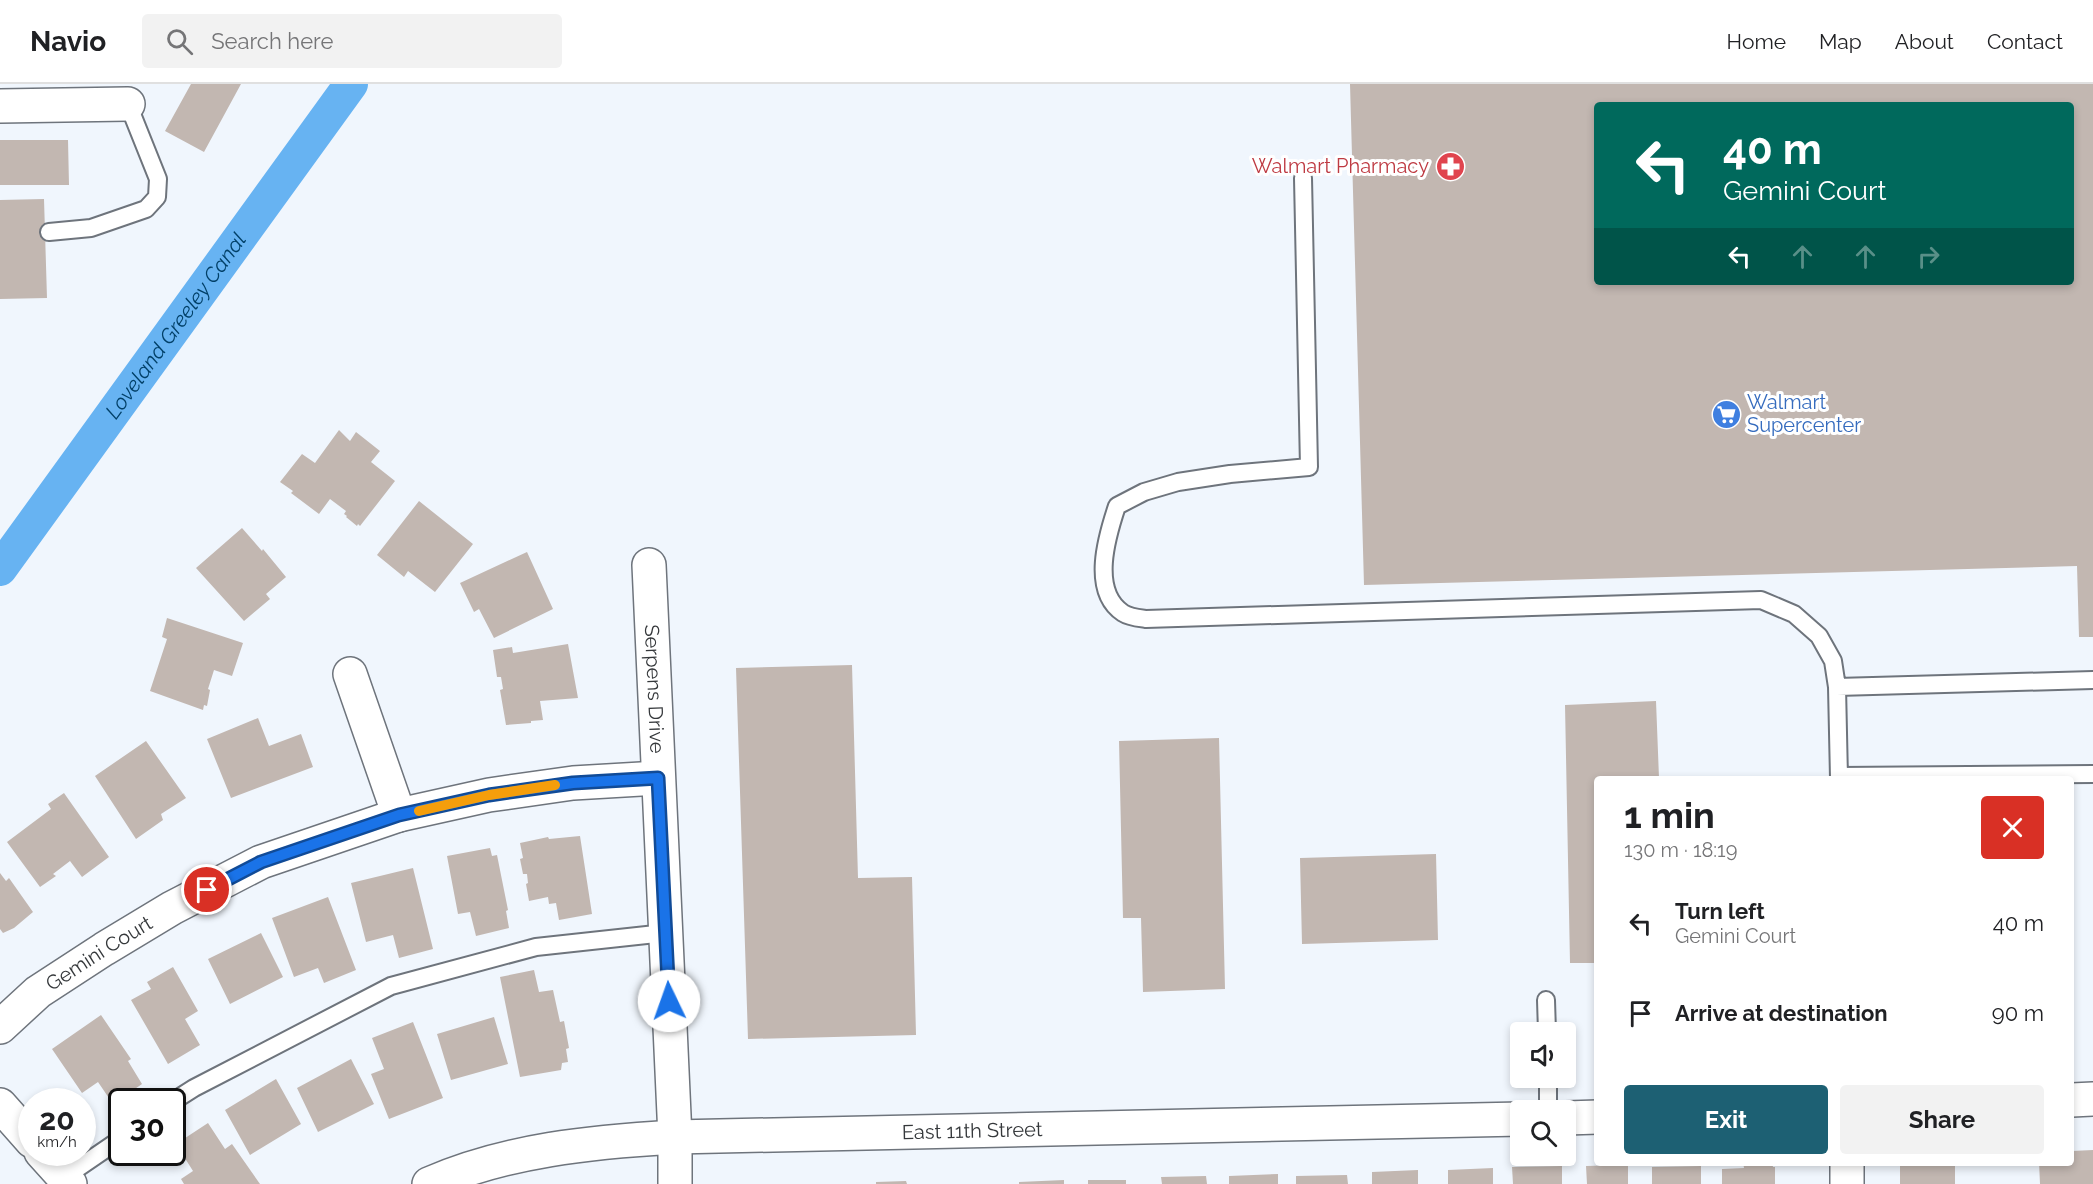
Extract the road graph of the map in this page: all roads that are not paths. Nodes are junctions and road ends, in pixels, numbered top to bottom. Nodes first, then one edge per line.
1 (128, 104) joint
2 (0, 106) edge
3 (1303, 178) dead end
4 (49, 232) dead end
5 (649, 565) dead end
6 (350, 674) dead end
7 (2093, 680) edge
8 (1837, 687) junction
9 (2093, 774) edge
10 (1839, 776) edge
11 (1924, 776) edge
12 (658, 778) junction
13 (399, 815) junction
14 (665, 933) junction
15 (1546, 1000) dead end
16 (1547, 1022) edge
17 (0, 1027) edge
18 (186, 1093) edge
19 (2093, 1099) edge
20 (2074, 1100) edge
21 (0, 1105) edge
22 (1594, 1117) edge
23 (1576, 1118) edge
24 (1510, 1119) edge
25 (18, 1125) edge
26 (675, 1137) junction
27 (108, 1148) edge
28 (51, 1166) edge
29 (1847, 1166) edge
30 (63, 1182) edge
31 (429, 1184) edge
32 (675, 1184) edge
33 (1847, 1184) edge

1 - 2 street
1 - 4 lane
3 - 8 lane
5 - 12 street, Serpens Drive
6 - 13 street
7 - 8 lane
8 - 10 lane
9 - 11 lane
12 - 13 street, Gemini Court
12 - 14 street, Serpens Drive
13 - 17 street, Gemini Court
14 - 18 lane
14 - 26 street, Serpens Drive
15 - 16 lane
19 - 20 street
21 - 25 street
22 - 23 street
24 - 26 street, East 11th Street
26 - 31 street, East 11th Street
26 - 32 street, Serpens Drive
27 - 30 lane
28 - 30 street
29 - 33 street

